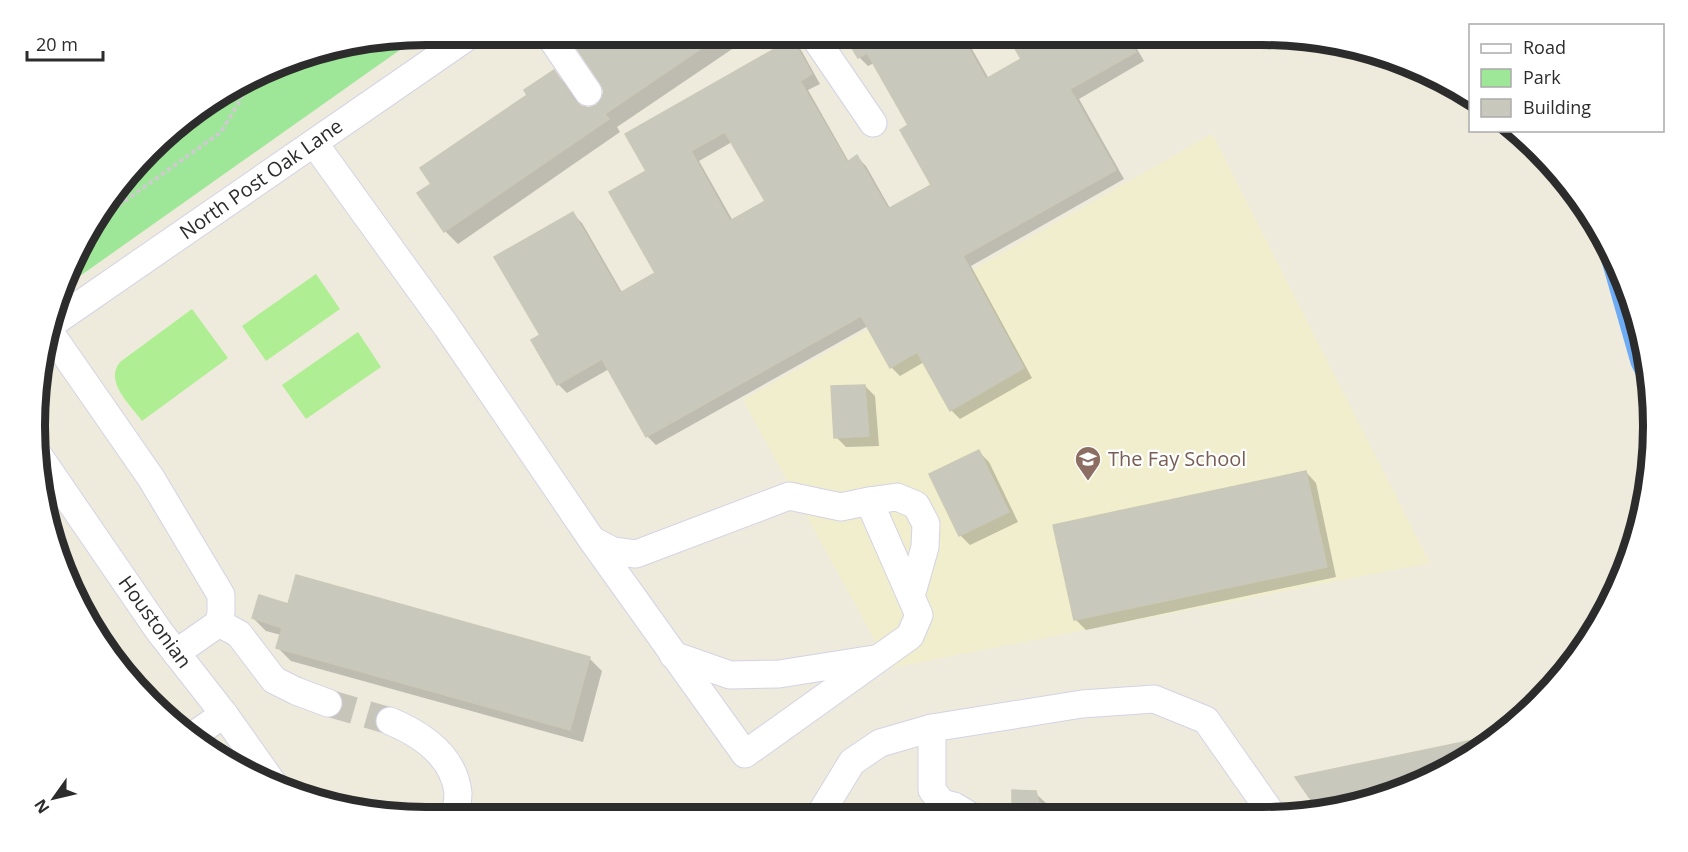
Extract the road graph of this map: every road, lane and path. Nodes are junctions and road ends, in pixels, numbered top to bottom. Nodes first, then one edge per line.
1 (454, 45) edge
2 (556, 45) edge
3 (820, 45) edge
4 (243, 92) edge
5 (588, 92) dead end
6 (873, 123) dead end
7 (314, 143) junction
8 (112, 210) edge
9 (61, 318) edge
10 (55, 339) edge
11 (47, 468) edge
12 (869, 501) junction
13 (592, 540) junction
14 (911, 596) junction
15 (219, 623) junction
16 (176, 653) junction
17 (673, 655) junction
18 (876, 658) junction
19 (328, 703) tunnel mouth
20 (224, 714) junction
21 (390, 721) tunnel mouth
22 (932, 728) junction
23 (199, 732) edge
24 (265, 771) edge
25 (457, 807) edge
26 (824, 807) edge
27 (951, 807) edge
28 (1267, 807) edge

1 - 7 street, North Post Oak Lane
2 - 5 street
3 - 6 street
4 - 8 path
7 - 9 street, North Post Oak Lane
7 - 13 street
10 - 15 street
11 - 16 street, Houstonian
12 - 13 street
12 - 14 street
12 - 14 street
13 - 17 street
14 - 18 street
15 - 16 street
15 - 19 street
16 - 20 street, Houstonian
17 - 18 street
17 - 18 street
20 - 23 street
20 - 24 street, Houstonian
21 - 25 street
22 - 26 street
22 - 27 street
22 - 28 street

